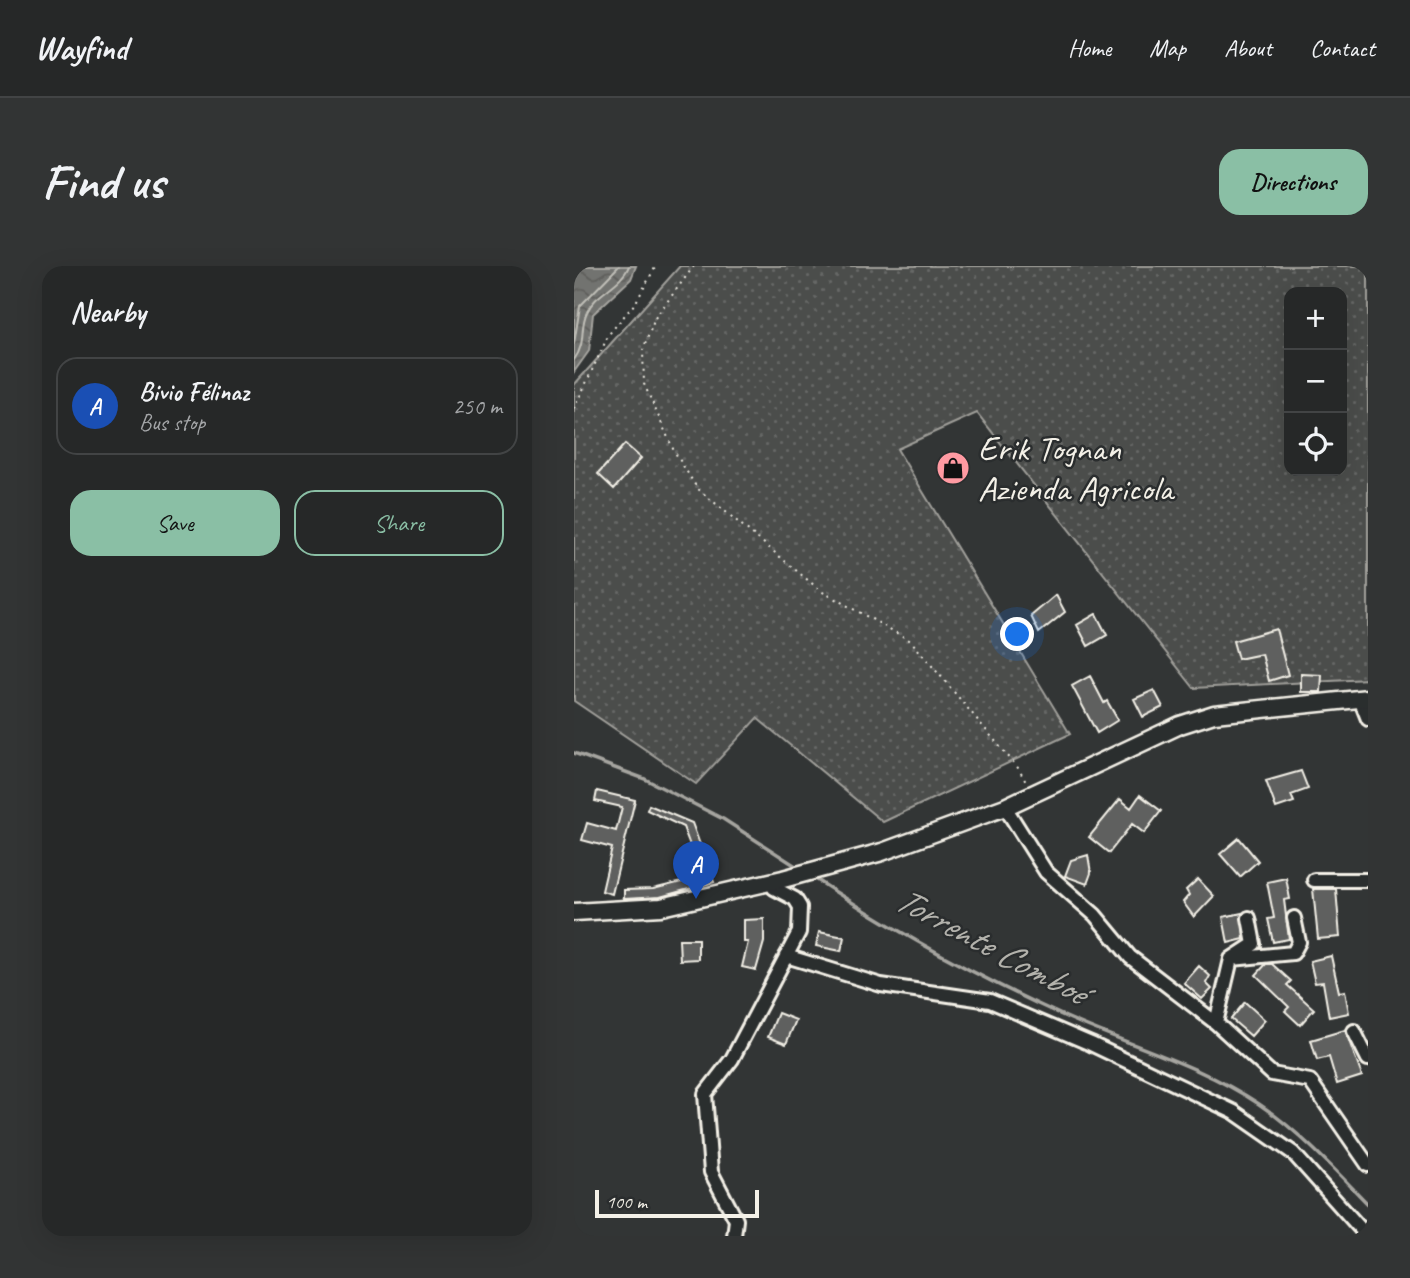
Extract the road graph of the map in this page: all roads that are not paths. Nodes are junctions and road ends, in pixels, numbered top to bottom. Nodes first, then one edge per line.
1 (1364, 699) edge
2 (1368, 719) edge
3 (1005, 807) junction
4 (1314, 880) dead end
5 (1368, 880) edge
6 (777, 881) junction
7 (574, 912) edge
8 (1248, 918) dead end
9 (1294, 918) dead end
10 (786, 956) junction
11 (1231, 959) junction
12 (1216, 1023) junction
13 (1354, 1031) dead end
14 (1368, 1059) edge
15 (1368, 1165) edge
16 (734, 1236) edge
17 (1367, 1236) edge

1 - 2 street
1 - 3 main road
3 - 6 main road
3 - 12 street
4 - 5 street
6 - 7 main road
6 - 10 street
8 - 11 street
9 - 11 street
10 - 16 street
10 - 17 street
11 - 12 street
12 - 15 street
13 - 14 street

